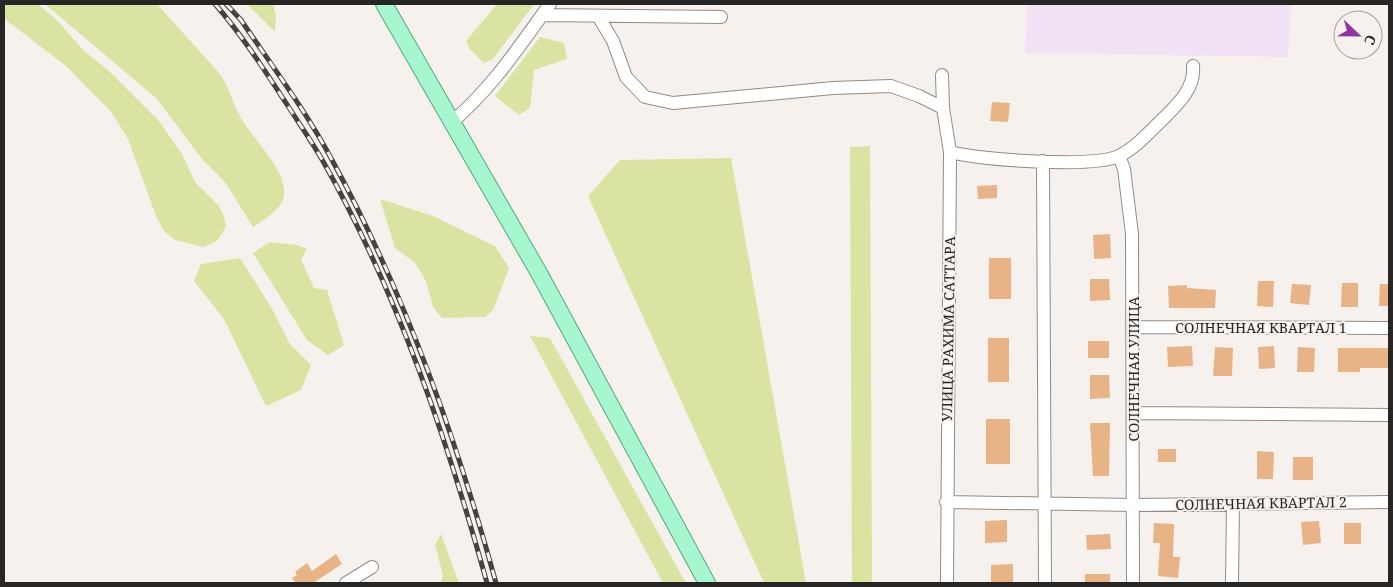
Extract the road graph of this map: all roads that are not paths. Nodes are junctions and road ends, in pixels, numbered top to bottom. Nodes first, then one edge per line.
1 (384, 4) edge
2 (550, 4) edge
3 (542, 15) junction
4 (598, 16) junction
5 (721, 17) dead end
6 (1193, 66) dead end
7 (942, 75) dead end
8 (943, 108) junction
9 (451, 123) junction
10 (950, 152) junction
11 (1119, 156) junction
12 (1043, 161) junction
13 (1133, 327) junction
14 (1389, 328) edge
15 (1134, 413) junction
16 (1389, 415) edge
17 (946, 502) junction
18 (1389, 502) edge
19 (1046, 503) junction
20 (1233, 504) junction
21 (1134, 505) junction
22 (372, 567) dead end
23 (346, 583) edge
24 (707, 583) edge
25 (946, 583) edge
26 (1045, 583) edge
27 (1133, 583) edge
28 (1232, 583) edge

1 - 9 main road
2 - 3 street
3 - 4 street
3 - 9 street
4 - 5 street
4 - 8 street
6 - 11 street
7 - 8 street, УЛИЦА РАХИМА САТТАРА
8 - 10 street, УЛИЦА РАХИМА САТТАРА
9 - 24 main road
10 - 12 street
10 - 17 street, УЛИЦА РАХИМА САТТАРА
11 - 12 street
11 - 13 street, СОЛНЕЧНАЯ УЛИЦА
12 - 19 street
13 - 14 street, СОЛНЕЧНАЯ КВАРТАЛ 1
13 - 15 street, СОЛНЕЧНАЯ УЛИЦА
15 - 16 street
15 - 21 street, СОЛНЕЧНАЯ УЛИЦА
17 - 19 street, СОЛНЕЧНАЯ КВАРТАЛ 2
17 - 25 street, УЛИЦА РАХИМА САТТАРА
18 - 20 street, СОЛНЕЧНАЯ КВАРТАЛ 2
19 - 21 street, СОЛНЕЧНАЯ КВАРТАЛ 2
19 - 26 street
20 - 21 street, СОЛНЕЧНАЯ КВАРТАЛ 2
20 - 28 street
21 - 27 street, СОЛНЕЧНАЯ УЛИЦА
22 - 23 street

